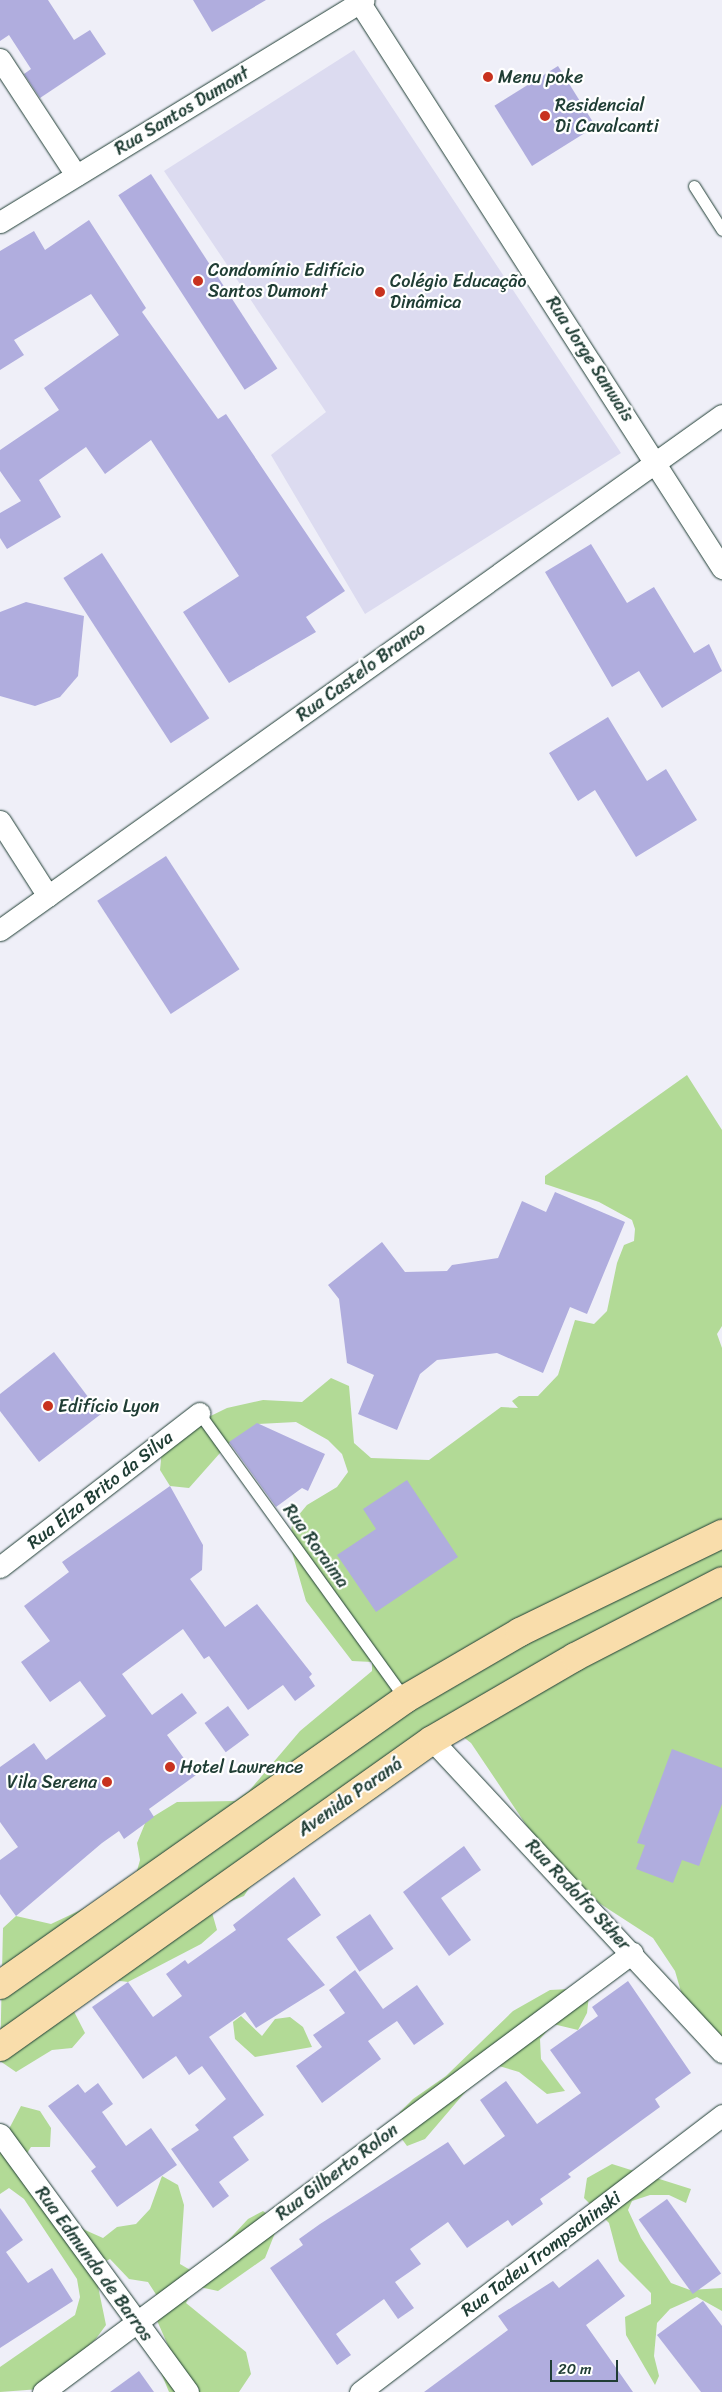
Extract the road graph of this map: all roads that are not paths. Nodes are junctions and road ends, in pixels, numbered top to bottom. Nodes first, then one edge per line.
1 (361, 1) edge
2 (0, 59) edge
3 (76, 175) junction
4 (694, 186) dead end
5 (0, 222) edge
6 (722, 230) edge
7 (722, 415) edge
8 (656, 461) junction
9 (722, 568) edge
10 (0, 821) edge
11 (48, 896) junction
12 (0, 930) edge
13 (199, 1413) joint
14 (722, 1534) edge
15 (0, 1567) edge
16 (722, 1581) edge
17 (405, 1699) junction
18 (432, 1740) junction
19 (632, 1953) junction
20 (0, 1985) edge
21 (0, 2047) edge
22 (722, 2052) edge
23 (722, 2115) edge
24 (0, 2134) edge
25 (135, 2322) junction
26 (43, 2392) edge
27 (188, 2392) edge
28 (360, 2392) edge

1 - 3 street, Rua Santos Dumont
1 - 8 street, Rua Jorge Sanwais
2 - 3 street
3 - 5 street, Rua Santos Dumont
4 - 6 lane
7 - 8 street, Rua Castelo Branco
8 - 9 street, Rua Jorge Sanwais
8 - 11 street, Rua Castelo Branco
10 - 11 street
11 - 12 street, Rua Castelo Branco
13 - 15 street, Rua Elza Brito da Silva
13 - 17 lane, Rua Roraima
14 - 17 main road
16 - 18 main road, Avenida Paraná
17 - 20 main road
18 - 19 street, Rua Rodolfo Sther
18 - 21 main road, Avenida Paraná
19 - 22 street, Rua Rodolfo Sther
19 - 25 street, Rua Gilberto Rolon
23 - 28 street, Rua Tadeu Trompschinski
24 - 25 street, Rua Edmundo de Barros
25 - 26 street, Rua Gilberto Rolon
25 - 27 street, Rua Edmundo de Barros

